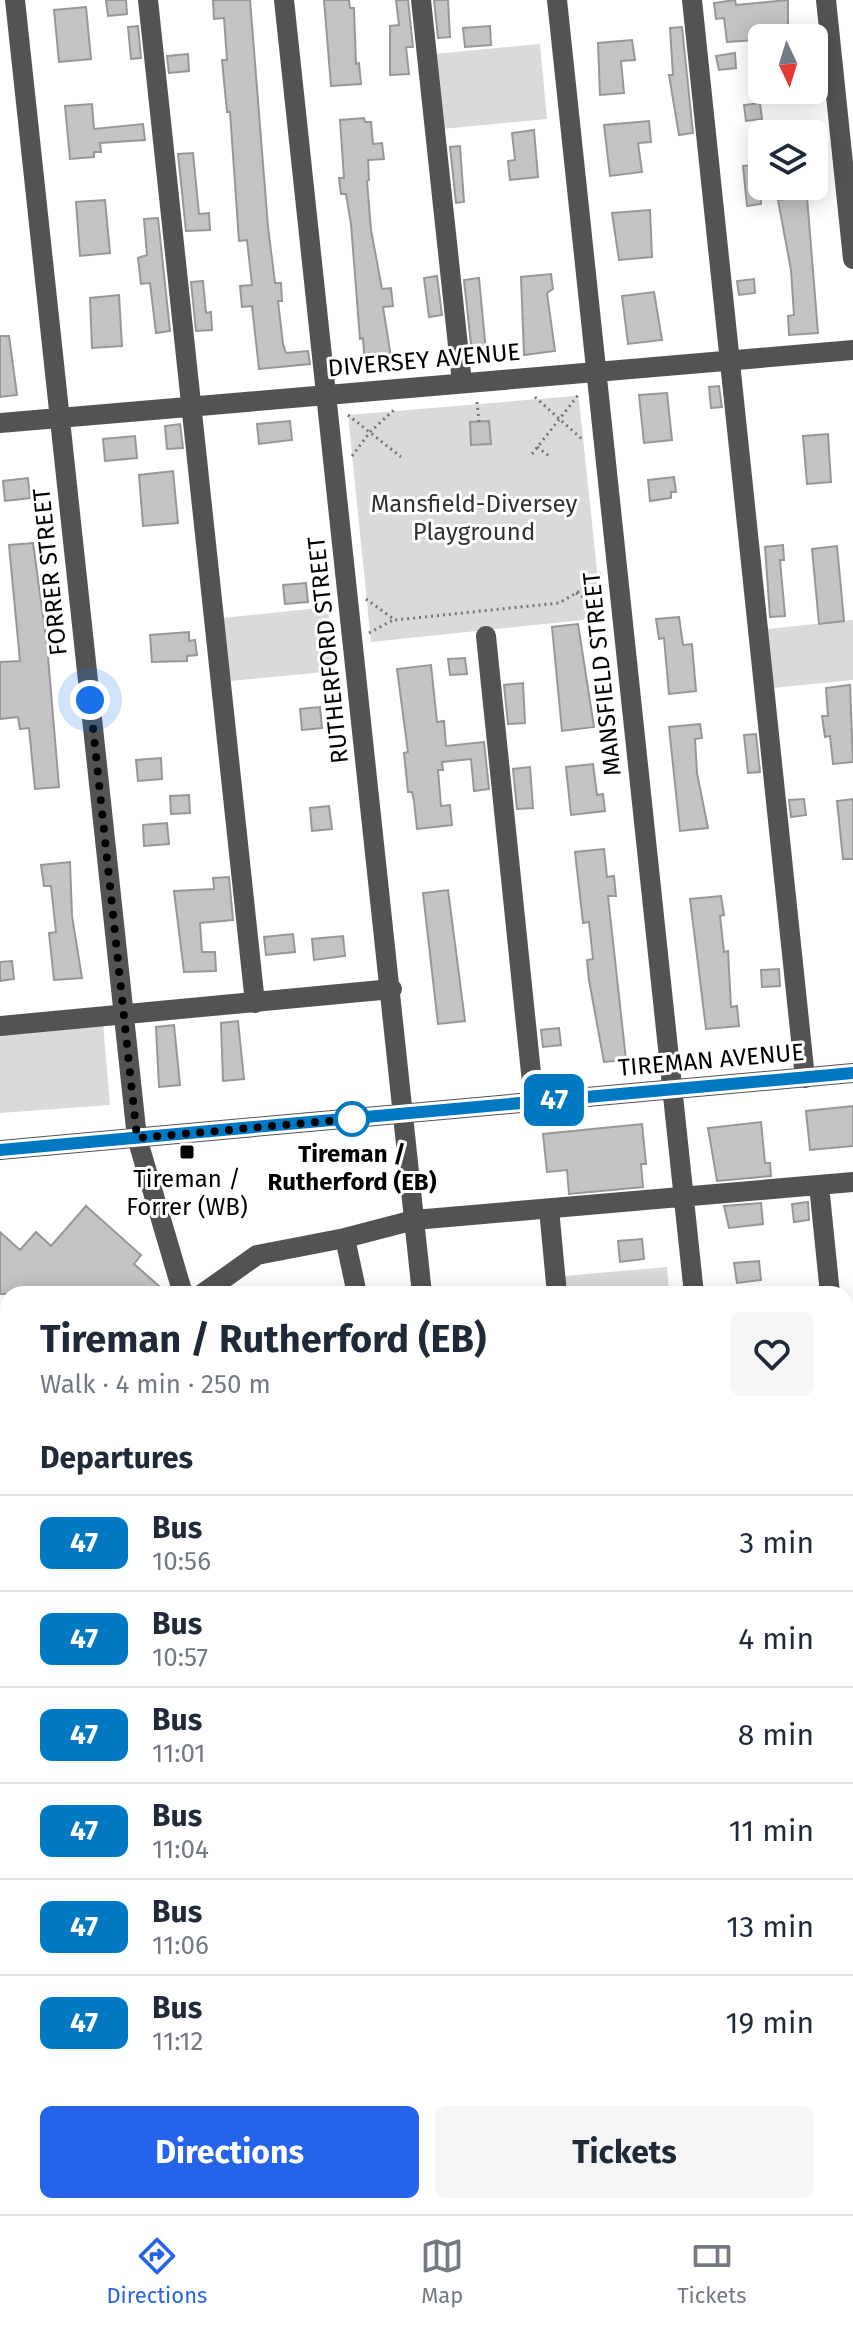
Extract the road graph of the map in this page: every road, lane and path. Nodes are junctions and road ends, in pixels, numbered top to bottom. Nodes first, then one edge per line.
1 (15, 0) edge
2 (148, 0) edge
3 (284, 0) edge
4 (421, 0) edge
5 (557, 0) edge
6 (692, 0) edge
7 (826, 0) edge
8 (853, 259) edge
9 (853, 350) edge
10 (730, 360) junction
11 (597, 372) junction
12 (462, 383) junction
13 (581, 392) dead end
14 (327, 395) junction
15 (534, 397) dead end
16 (477, 402) dead end
17 (191, 406) junction
18 (395, 409) dead end
19 (346, 413) dead end
20 (60, 418) junction
21 (561, 418) junction
22 (479, 422) dead end
23 (0, 423) edge
24 (370, 432) junction
25 (586, 442) dead end
26 (537, 447) junction
27 (532, 454) dead end
28 (549, 456) dead end
29 (401, 457) dead end
30 (350, 460) dead end
31 (600, 572) dead end
32 (576, 593) junction
33 (365, 599) dead end
34 (604, 609) dead end
35 (395, 620) junction
36 (369, 633) dead end
37 (486, 636) dead end
38 (392, 989) junction
39 (255, 1003) junction
40 (124, 1014) junction
41 (0, 1026) edge
42 (853, 1073) edge
43 (805, 1078) junction
44 (672, 1089) junction
45 (534, 1102) junction
46 (404, 1114) junction
47 (137, 1138) junction
48 (0, 1150) edge
49 (853, 1182) edge
50 (819, 1185) junction
51 (684, 1197) junction
52 (549, 1209) junction
53 (414, 1220) junction
54 (345, 1238) junction
55 (181, 1286) edge
56 (213, 1286) edge
57 (355, 1286) edge
58 (421, 1286) edge
59 (556, 1286) edge
60 (693, 1286) edge
61 (829, 1286) edge

1 - 20 street, FORRER STREET
2 - 17 street
3 - 14 street, RUTHERFORD STREET
4 - 12 street
5 - 11 street, MANSFIELD STREET
6 - 10 street
7 - 8 street
9 - 10 street, DIVERSEY AVENUE
10 - 11 street, DIVERSEY AVENUE
10 - 43 street
11 - 12 street, DIVERSEY AVENUE
11 - 44 street, MANSFIELD STREET
12 - 14 street, DIVERSEY AVENUE
13 - 21 path
14 - 17 street, DIVERSEY AVENUE
14 - 38 street, RUTHERFORD STREET
15 - 21 path
16 - 22 path
17 - 20 street, DIVERSEY AVENUE
17 - 39 street
18 - 24 path
19 - 24 path
20 - 23 street, DIVERSEY AVENUE
20 - 40 street, FORRER STREET
21 - 25 path
21 - 26 path
24 - 29 path
24 - 30 path
26 - 27 path
26 - 28 path
31 - 32 path
32 - 34 path
32 - 35 path
33 - 35 path
35 - 36 path
37 - 45 street
38 - 39 street
38 - 46 street, RUTHERFORD STREET
39 - 40 street
40 - 41 street
40 - 47 street, FORRER STREET
42 - 43 street, TIREMAN AVENUE
43 - 44 street, TIREMAN AVENUE
44 - 45 street, TIREMAN AVENUE
44 - 51 street, MANSFIELD STREET
45 - 46 street, TIREMAN AVENUE
46 - 47 street, TIREMAN AVENUE
46 - 53 street, RUTHERFORD STREET
47 - 48 street, TIREMAN AVENUE
47 - 55 street, FORRER STREET
49 - 50 street
50 - 51 street
50 - 61 street
51 - 52 street
51 - 60 street, MANSFIELD STREET
52 - 53 street
52 - 59 street
53 - 54 street
53 - 58 street, RUTHERFORD STREET
54 - 56 street
54 - 57 street

